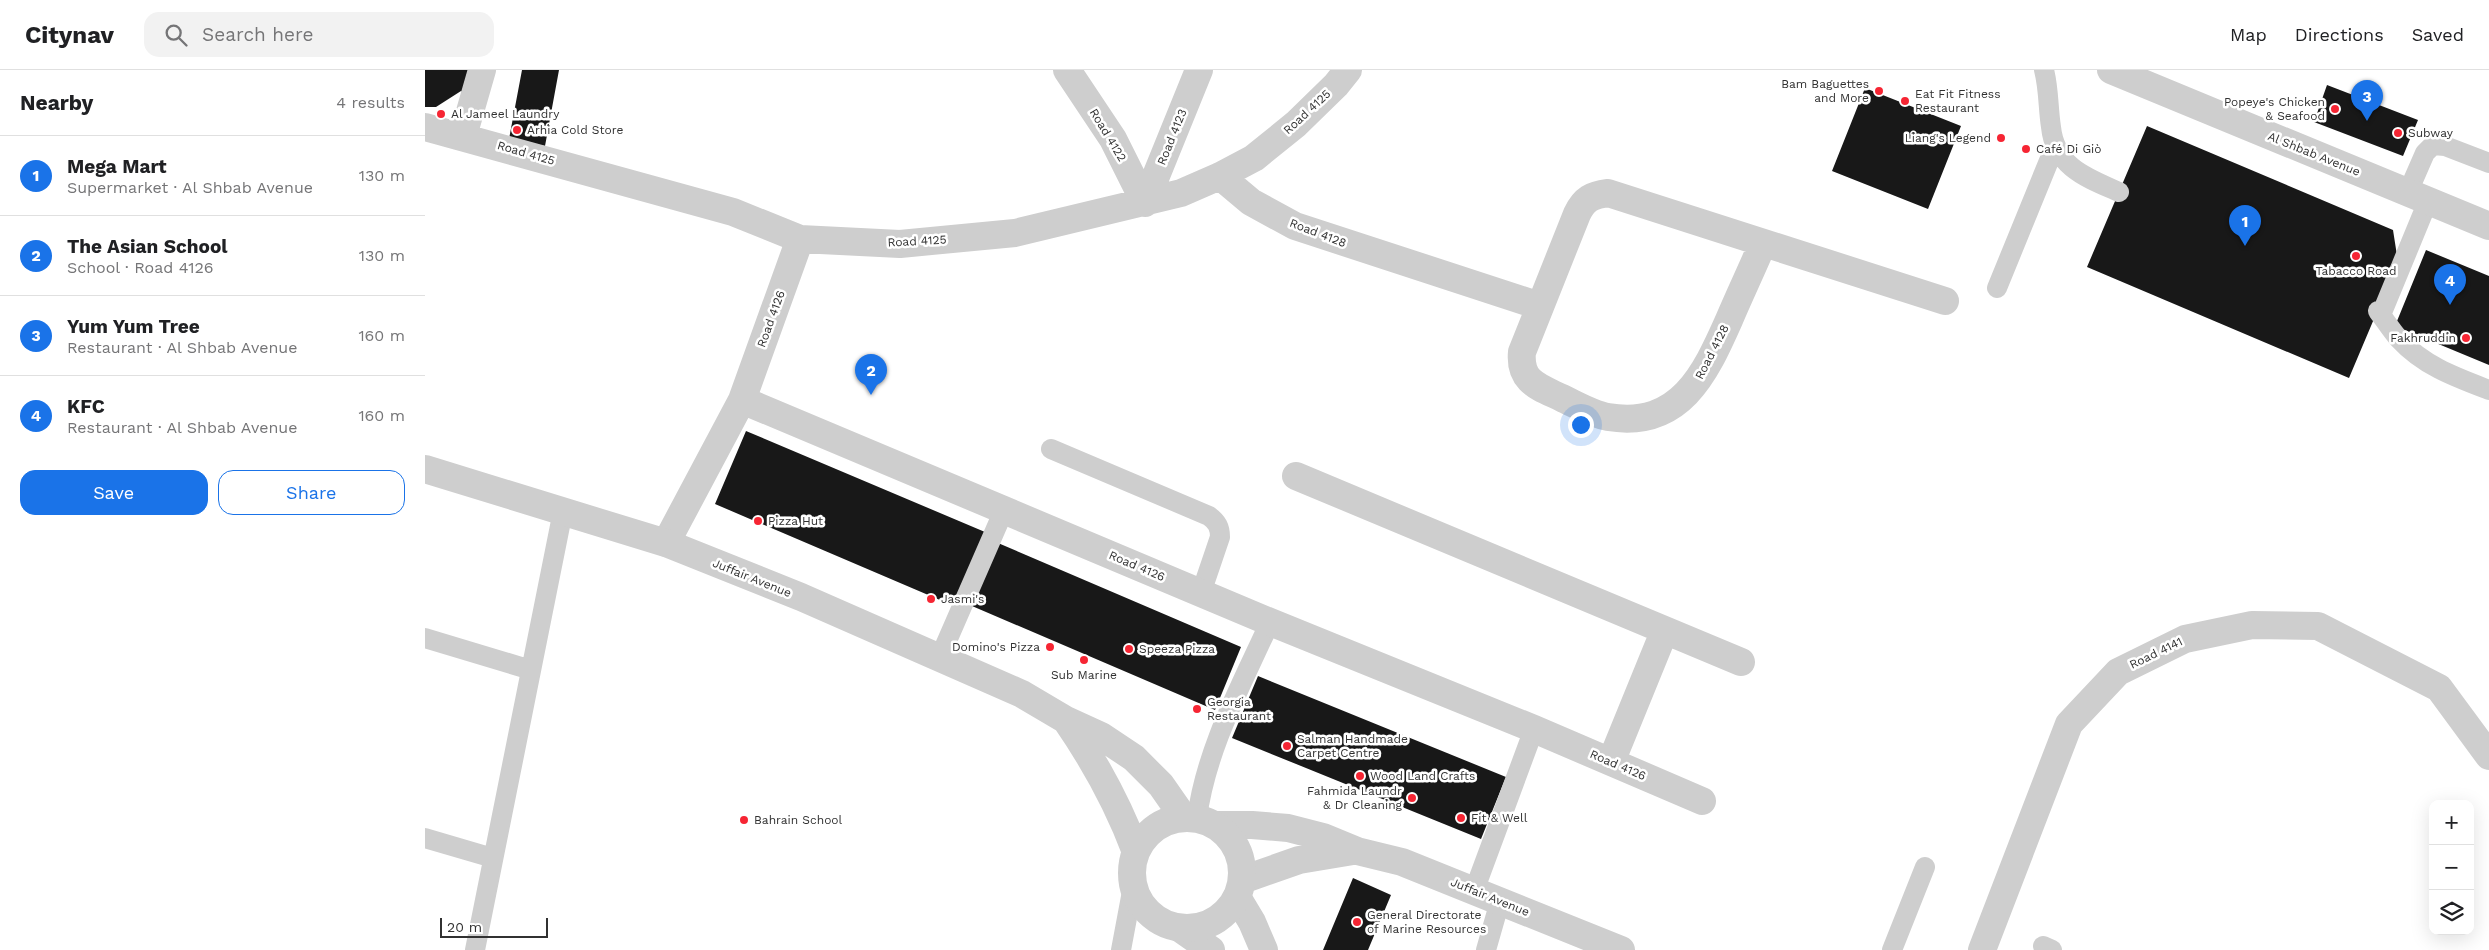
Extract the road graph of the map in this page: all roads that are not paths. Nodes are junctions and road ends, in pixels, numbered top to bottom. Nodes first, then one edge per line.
1 (482, 70) edge
2 (1067, 70) edge
3 (1199, 70) edge
4 (1348, 70) edge
5 (2044, 70) edge
6 (2111, 70) edge
7 (425, 127) edge
8 (463, 136) junction
9 (2055, 146) junction
10 (2489, 163) edge
11 (1220, 176) junction
12 (2119, 192) dead end
13 (2418, 197) junction
14 (1145, 203) junction
15 (2489, 226) edge
16 (801, 239) junction
17 (1763, 243) junction
18 (1997, 288) dead end
19 (1945, 301) dead end
20 (1540, 306) junction
21 (2489, 390) edge
22 (742, 400) junction
23 (1051, 449) dead end
24 (425, 469) edge
25 (1296, 476) dead end
26 (1004, 510) junction
27 (563, 511) junction
28 (666, 543) junction
29 (1201, 593) junction
30 (1270, 622) junction
31 (1664, 632) junction
32 (425, 638) edge
33 (939, 657) junction
34 (1741, 662) dead end
35 (531, 670) junction
36 (1066, 720) junction
37 (1534, 729) junction
38 (2489, 756) edge
39 (1611, 762) junction
40 (1702, 801) dead end
41 (1199, 821) junction
42 (425, 838) edge
43 (1357, 851) junction
44 (1136, 852) junction
45 (493, 858) junction
46 (1925, 867) dead end
47 (1133, 886) junction
48 (1240, 889) junction
49 (1474, 891) junction
50 (1500, 901) junction
51 (1181, 928) junction
52 (1490, 949) edge
53 (475, 950) edge
54 (1121, 950) edge
55 (1211, 950) edge
56 (1264, 950) edge
57 (1621, 950) edge
58 (1892, 950) edge
59 (1982, 950) edge

1 - 8 street
2 - 14 street, Road 4122
3 - 14 street, Road 4123
4 - 11 street, Road 4125
5 - 9 lane
6 - 13 street, Al Shbab Avenue
7 - 8 street, Road 4125
8 - 16 street, Road 4125
9 - 12 lane
9 - 18 lane
10 - 13 lane
11 - 14 street, Road 4125
11 - 20 street, Road 4128
13 - 15 street, Al Shbab Avenue
13 - 21 lane
14 - 16 street, Road 4125
16 - 22 street, Road 4126
17 - 19 street, Road 4128
17 - 20 street, Road 4128
17 - 20 street, Road 4128
22 - 26 street, Road 4126
22 - 28 street, Road 4126
23 - 29 lane
24 - 27 street, Juffair Avenue
25 - 31 street
26 - 29 street, Road 4126
26 - 33 lane
27 - 28 street, Juffair Avenue
27 - 35 lane
28 - 33 street, Juffair Avenue
29 - 30 street, Road 4126
30 - 37 street, Road 4126
30 - 41 lane
31 - 34 street
31 - 39 street
32 - 35 lane
33 - 36 street, Juffair Avenue
35 - 45 lane
36 - 41 street, Juffair Avenue
36 - 44 street, Juffair Avenue
37 - 39 street, Road 4126
37 - 49 lane
38 - 59 street, Road 4141
39 - 40 street, Road 4126
41 - 43 street, Juffair Avenue
41 - 44 street
41 - 48 street
42 - 45 lane
43 - 48 street, Juffair Avenue
43 - 49 street, Juffair Avenue
44 - 47 street
45 - 53 lane
46 - 58 lane
47 - 51 street
47 - 54 lane
48 - 51 street
48 - 56 street
49 - 50 street, Juffair Avenue
50 - 52 lane
50 - 57 street, Juffair Avenue
51 - 55 street

